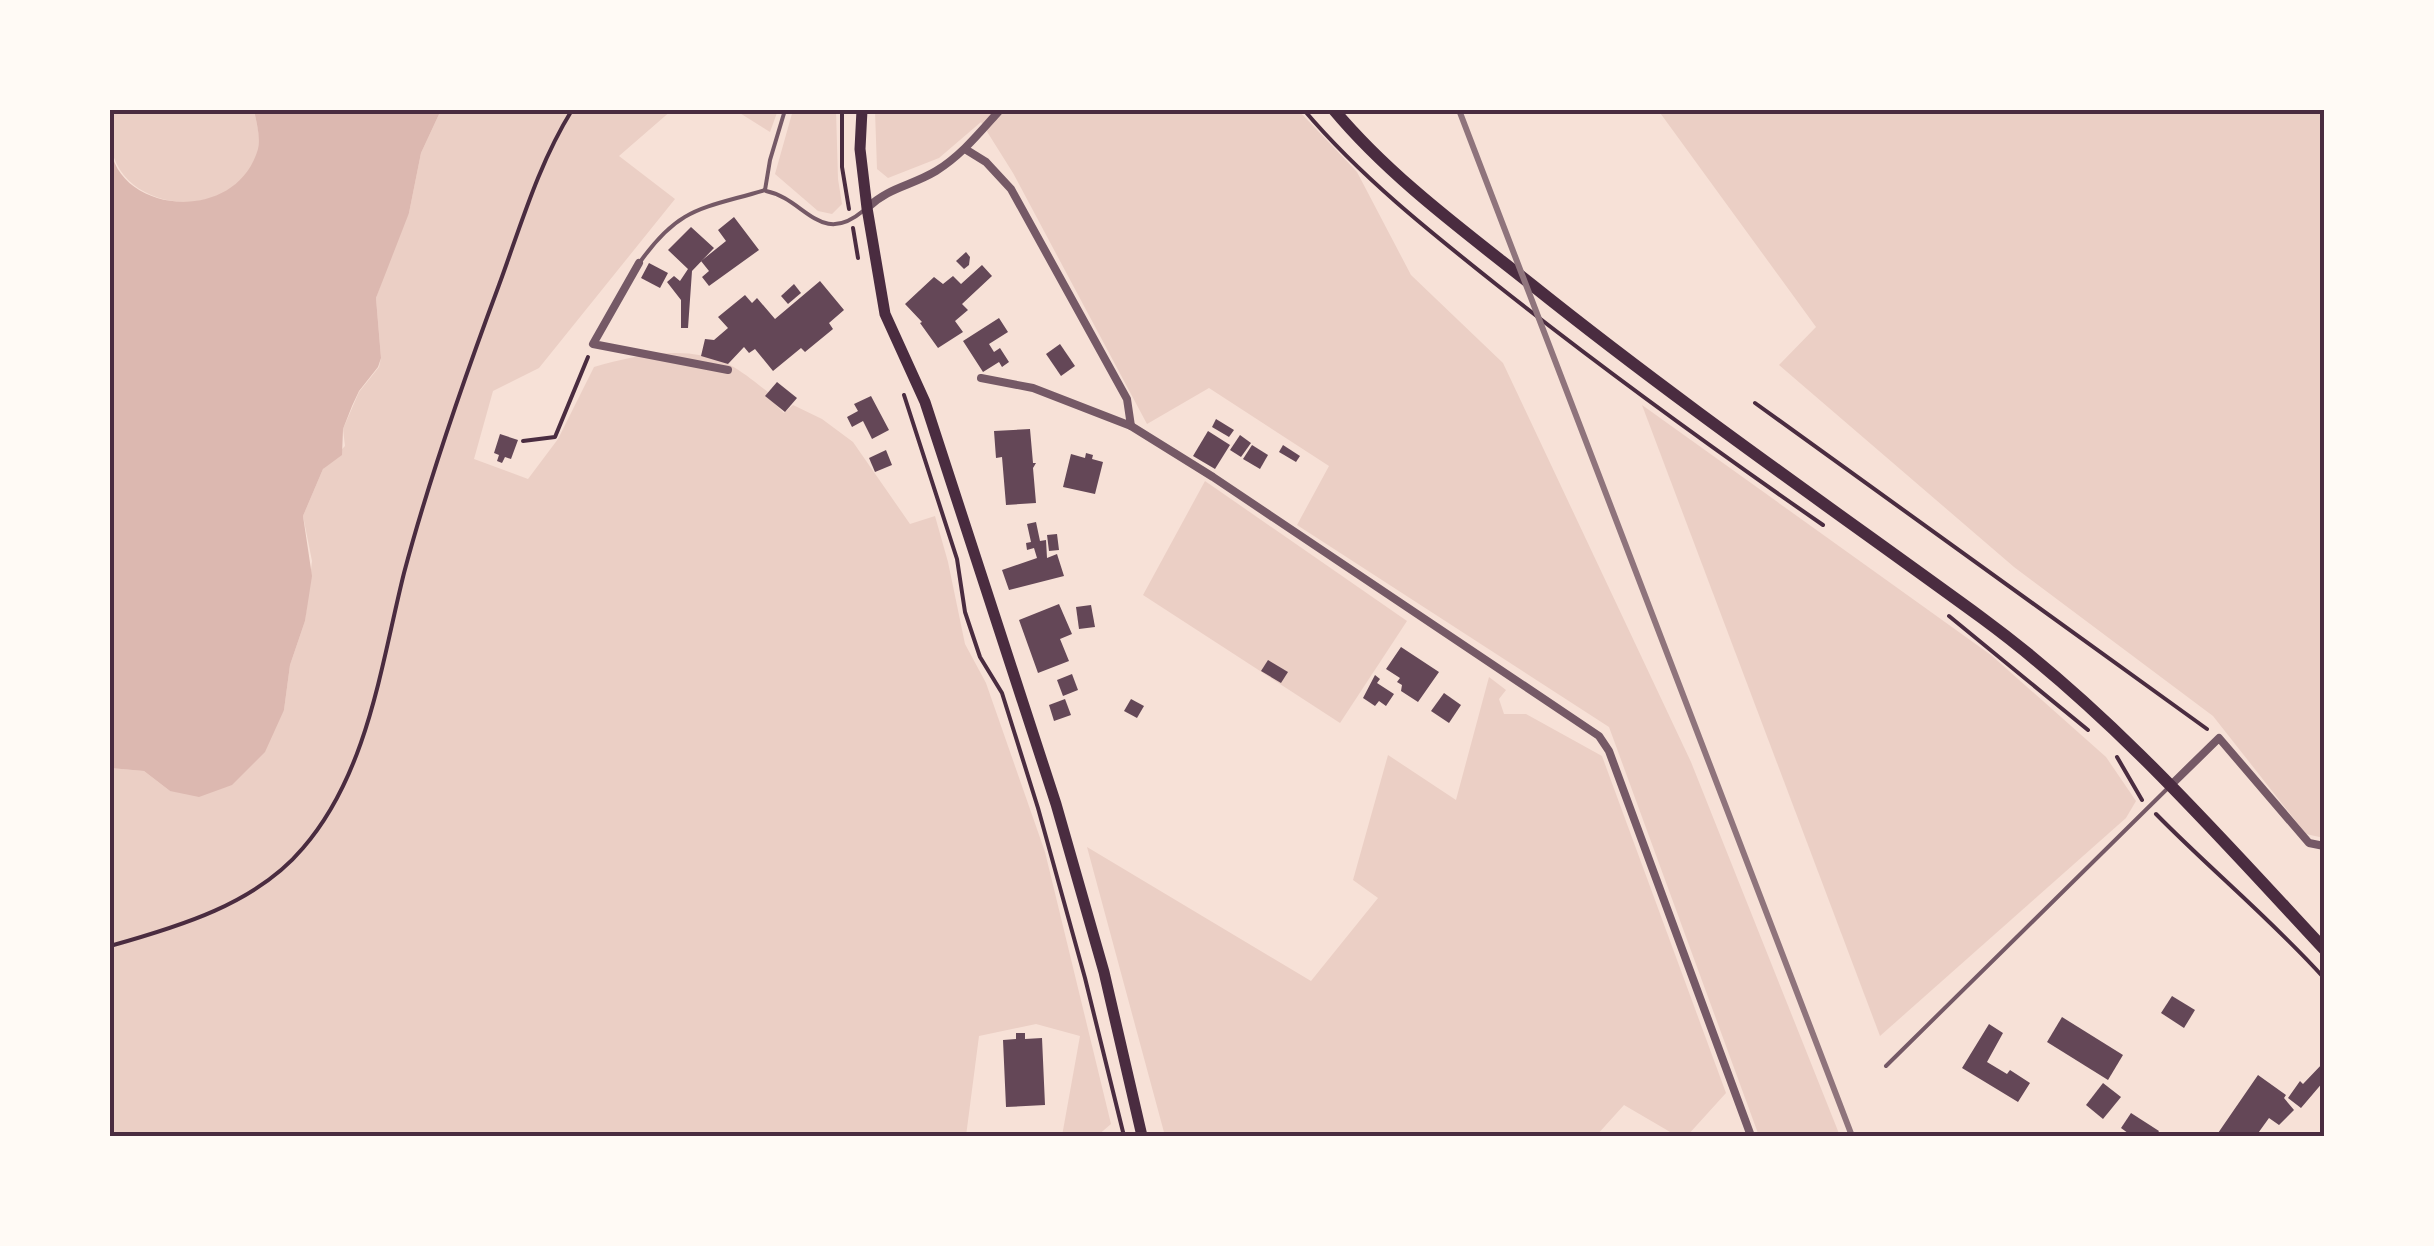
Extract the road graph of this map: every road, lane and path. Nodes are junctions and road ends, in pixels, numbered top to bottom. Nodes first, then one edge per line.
1 (572, 110) edge
2 (785, 110) edge
3 (842, 110) edge
4 (862, 110) edge
5 (1000, 110) edge
6 (1304, 110) edge
7 (1334, 110) edge
8 (966, 149) junction
9 (765, 190) junction
10 (867, 208) junction
11 (851, 221) junction
12 (639, 263) joint
13 (859, 264) dead end
14 (593, 344) junction
15 (728, 370) dead end
16 (981, 378) dead end
17 (900, 382) dead end
18 (1755, 403) dead end
19 (1131, 426) junction
20 (523, 441) dead end
21 (1826, 527) dead end
22 (1942, 610) dead end
23 (2090, 732) dead end
24 (2219, 738) junction
25 (2115, 753) dead end
26 (2170, 786) junction
27 (2149, 807) junction
28 (2324, 846) edge
29 (110, 946) edge
30 (2324, 950) edge
31 (2324, 978) edge
32 (1886, 1066) dead end
33 (1124, 1136) edge
34 (1142, 1136) edge
35 (1751, 1136) edge

1 - 29 path
2 - 9 lane
3 - 11 path
4 - 10 main road
5 - 8 street
6 - 21 path
7 - 26 main road
8 - 10 street
8 - 19 street
9 - 11 lane
9 - 12 lane
10 - 11 lane
10 - 34 main road
11 - 13 path
12 - 14 street
14 - 15 street
14 - 20 path
16 - 19 street
17 - 33 path
18 - 24 path
19 - 35 street
22 - 23 path
24 - 26 street
24 - 28 street
25 - 27 path
26 - 27 lane
26 - 30 main road
27 - 31 path
27 - 32 lane

